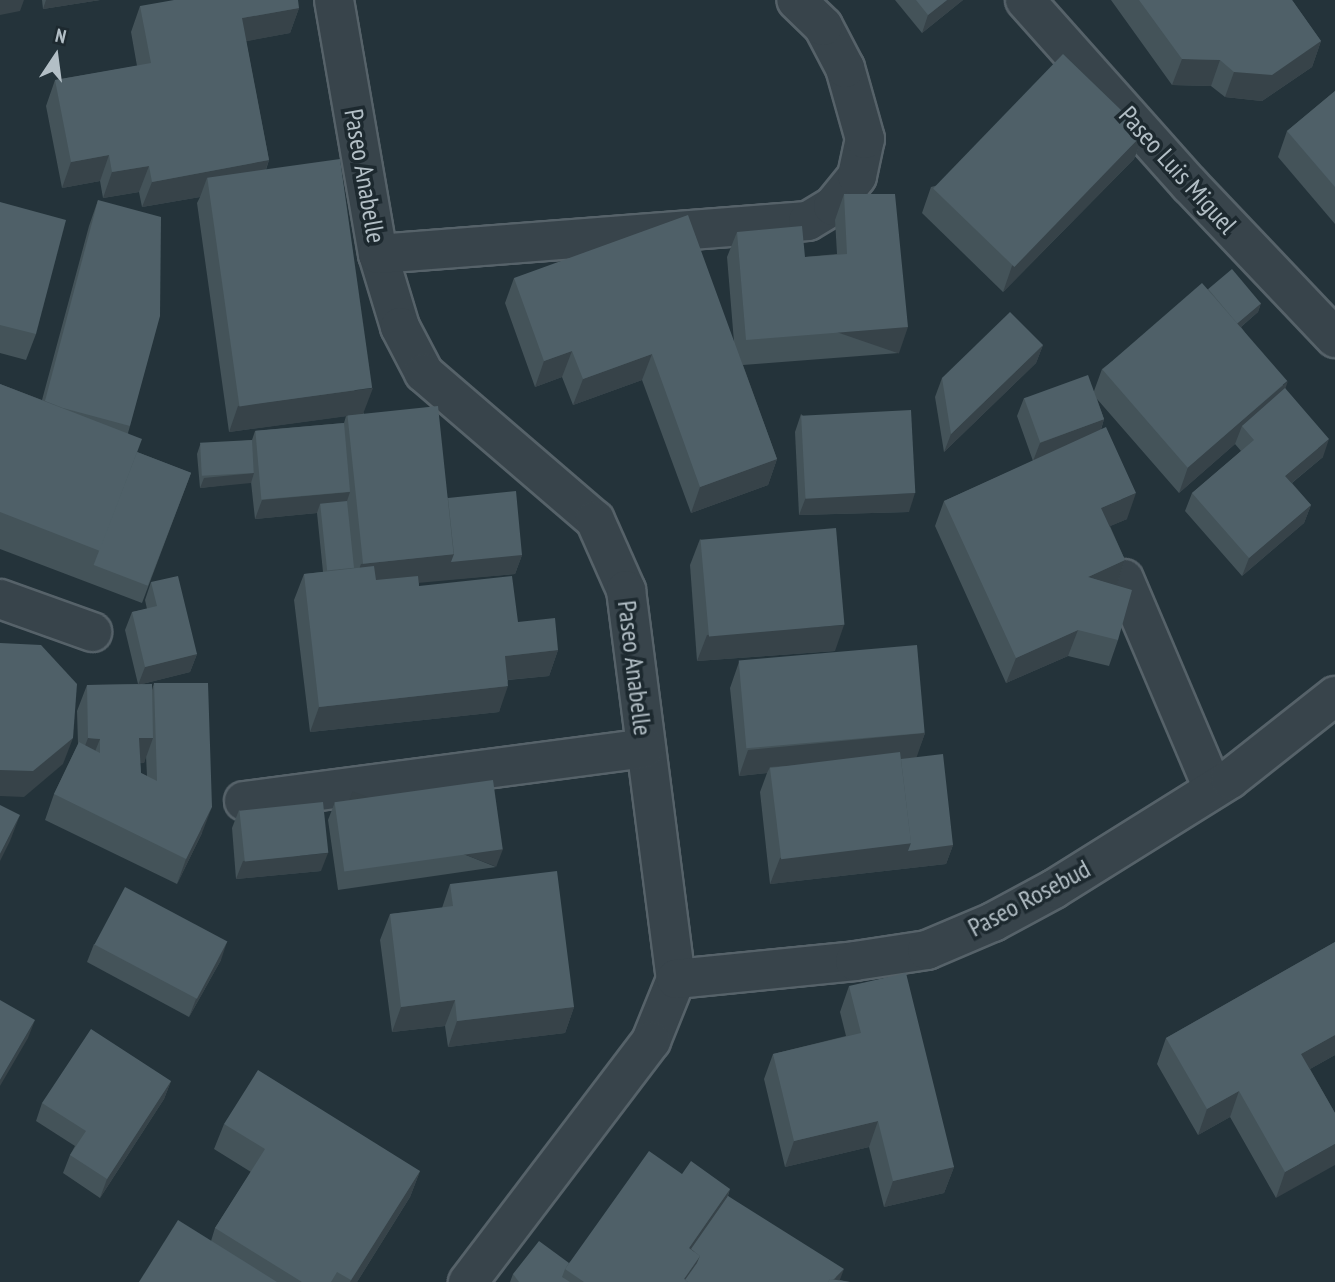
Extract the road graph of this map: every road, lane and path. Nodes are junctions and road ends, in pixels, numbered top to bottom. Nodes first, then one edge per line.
1 (334, 0) edge
2 (796, 0) edge
3 (1025, 0) edge
4 (378, 254) junction
5 (1335, 338) edge
6 (1124, 579) edge
7 (0, 599) edge
8 (92, 632) dead end
9 (1335, 696) edge
10 (645, 748) junction
11 (1213, 789) junction
12 (244, 801) dead end
13 (676, 979) junction
14 (468, 1282) edge

1 - 4 street, Paseo Anabelle
2 - 4 street
3 - 5 street, Paseo Luis Miguel
4 - 10 street, Paseo Anabelle
6 - 11 street
7 - 8 street
9 - 11 street, Paseo Rosebud
10 - 12 street
10 - 13 street, Paseo Anabelle
11 - 13 street, Paseo Rosebud
13 - 14 street, Paseo Anabelle

